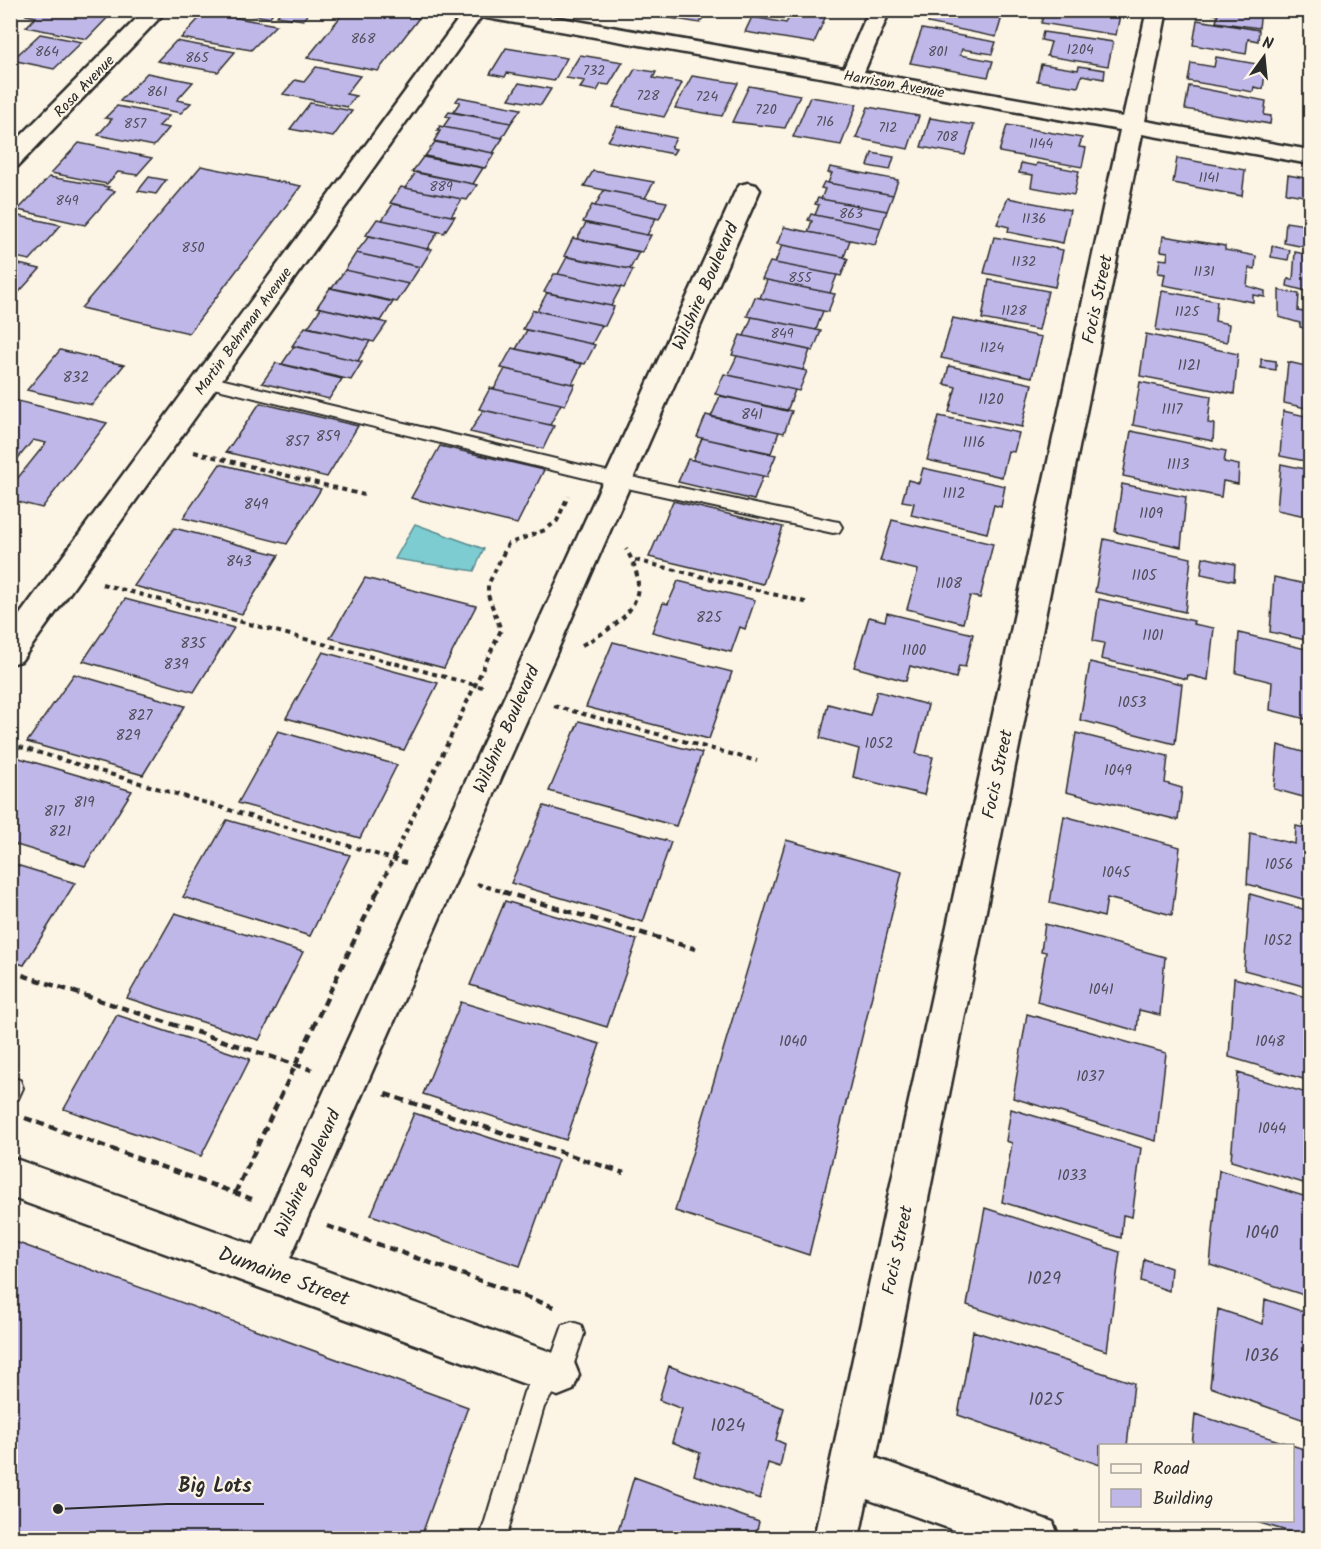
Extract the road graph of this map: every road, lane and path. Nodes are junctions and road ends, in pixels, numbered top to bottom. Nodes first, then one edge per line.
1 (157, 10) edge
2 (477, 10) edge
3 (602, 10) edge
4 (880, 10) edge
5 (1157, 10) edge
6 (590, 30) junction
7 (851, 76) junction
8 (1134, 126) junction
9 (1311, 157) edge
10 (10, 160) edge
11 (748, 190) dead end
12 (207, 381) junction
13 (161, 444) junction
14 (579, 470) junction
15 (618, 480) junction
16 (364, 495) dead end
17 (833, 527) dead end
18 (635, 560) dead end
19 (67, 574) junction
20 (809, 603) dead end
21 (10, 652) edge
22 (476, 685) junction
23 (520, 697) junction
24 (10, 744) edge
25 (757, 761) dead end
26 (393, 859) junction
27 (441, 873) junction
28 (696, 949) dead end
29 (10, 1177) edge
30 (235, 1193) dead end
31 (264, 1269) junction
32 (572, 1334) dead end
33 (558, 1375) junction
34 (850, 1471) junction
35 (493, 1539) edge
36 (837, 1539) edge
37 (1037, 1539) edge

1 - 10 street, Rosa Avenue
2 - 6 street, Harrison Avenue
2 - 12 street, Martin Behrman Avenue
3 - 6 street
4 - 7 street
5 - 8 street, Focis Street
6 - 7 street, Harrison Avenue
7 - 8 street, Harrison Avenue
8 - 9 street, Harrison Avenue
8 - 34 street, Focis Street
11 - 15 street, Wilshire Boulevard
12 - 13 street, Martin Behrman Avenue
12 - 14 lane
13 - 16 path
13 - 19 street, Martin Behrman Avenue
14 - 15 lane
14 - 22 path
15 - 17 lane
15 - 23 street, Wilshire Boulevard
18 - 20 path
19 - 21 street, Martin Behrman Avenue
19 - 22 path
22 - 23 path
22 - 26 path
23 - 25 path
23 - 27 street, Wilshire Boulevard
24 - 26 path
26 - 27 path
26 - 30 path
27 - 28 path
27 - 31 street, Wilshire Boulevard
29 - 31 street, Dumaine Street
31 - 33 street, Dumaine Street
32 - 33 lane
33 - 35 lane
34 - 36 street, Focis Street
34 - 37 street

